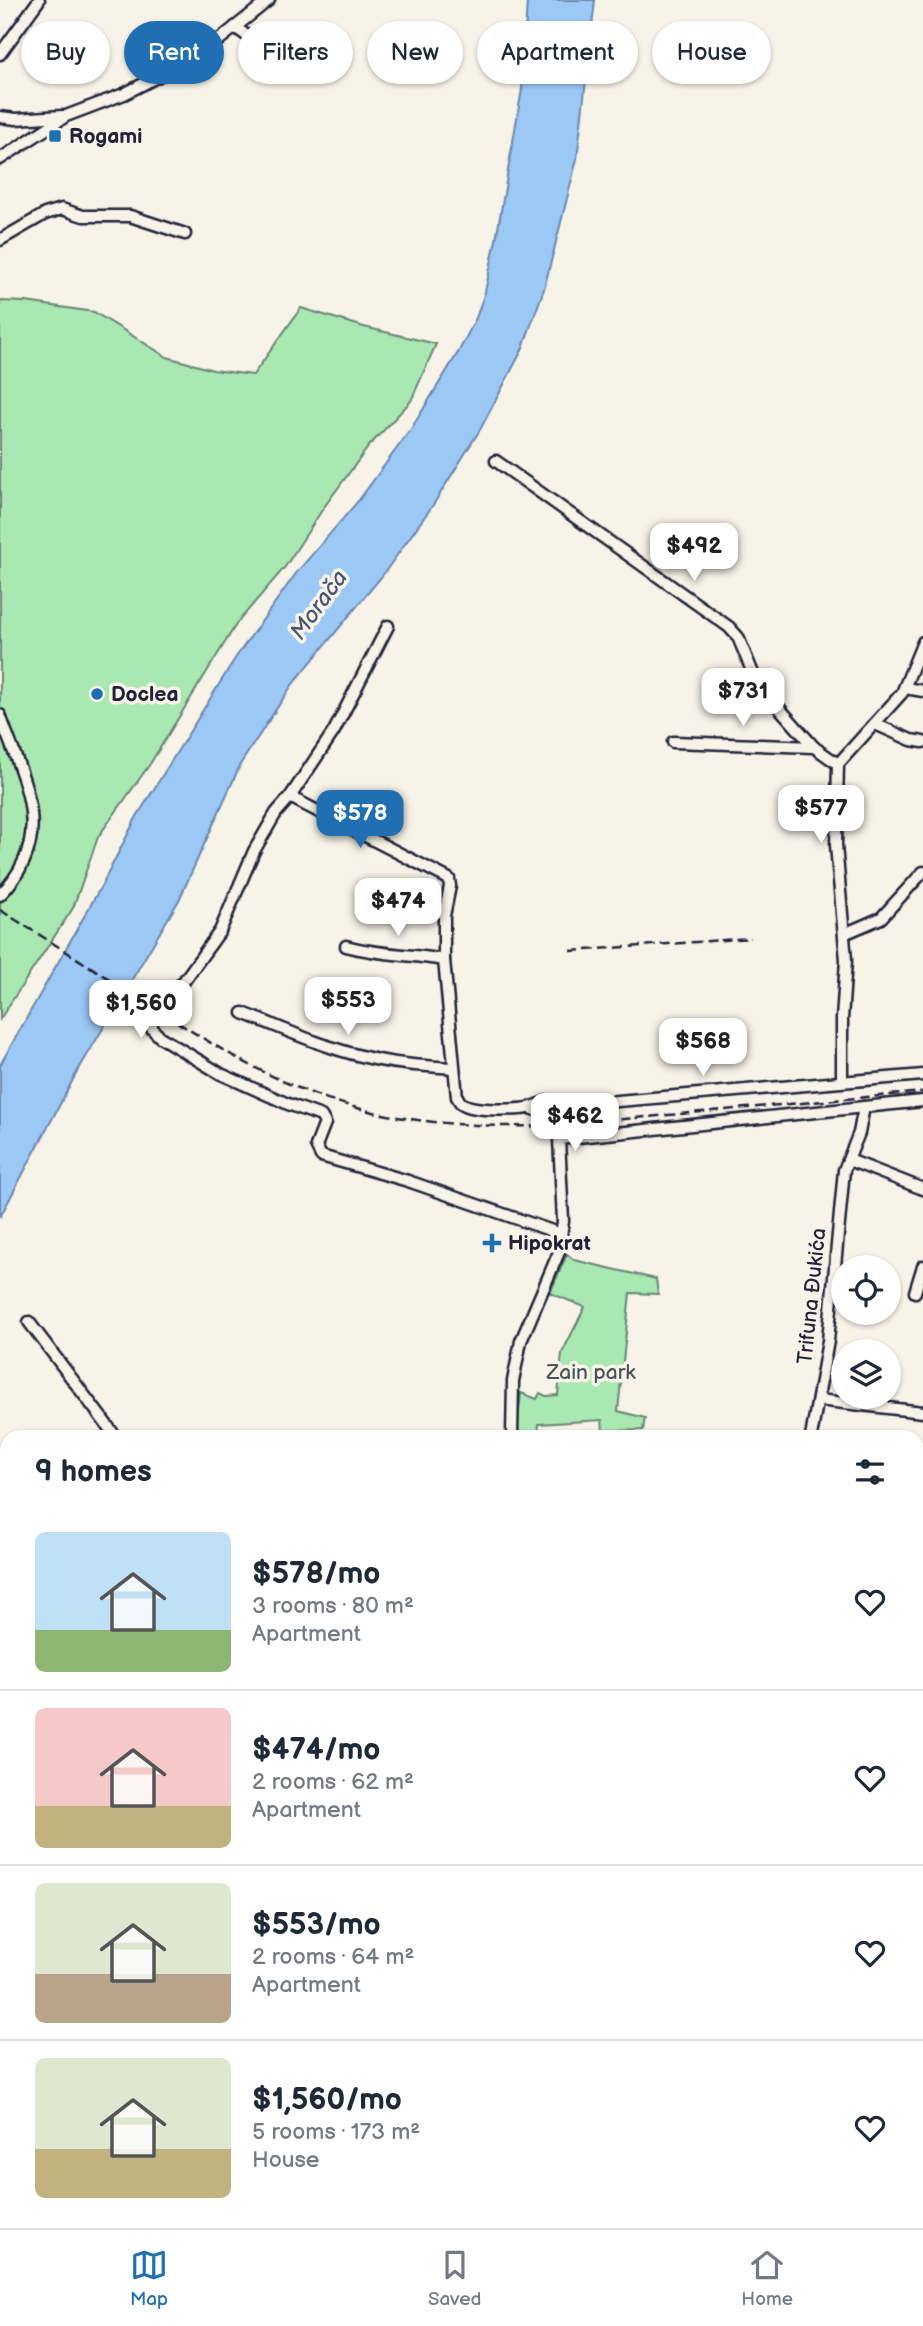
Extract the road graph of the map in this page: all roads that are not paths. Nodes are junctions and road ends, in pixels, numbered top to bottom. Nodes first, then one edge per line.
1 (39, 0) edge
2 (269, 0) edge
3 (235, 27) junction
4 (238, 29) edge
5 (0, 54) edge
6 (66, 116) junction
7 (0, 117) edge
8 (0, 159) edge
9 (185, 234) dead end
10 (0, 240) edge
11 (496, 461) dead end
12 (388, 626) dead end
13 (923, 642) edge
14 (905, 688) junction
15 (923, 691) edge
16 (0, 715) edge
17 (875, 724) junction
18 (673, 742) dead end
19 (923, 742) edge
20 (814, 747) junction
21 (838, 764) junction
22 (290, 797) junction
23 (923, 872) edge
24 (0, 895) edge
25 (844, 934) junction
26 (346, 946) dead end
27 (444, 960) junction
28 (243, 1013) dead end
29 (453, 1068) junction
30 (923, 1075) edge
31 (842, 1081) junction
32 (923, 1101) edge
33 (864, 1107) junction
34 (849, 1160) junction
35 (923, 1189) edge
36 (561, 1234) junction
37 (923, 1266) edge
38 (915, 1292) dead end
39 (29, 1322) dead end
40 (818, 1400) junction
41 (923, 1412) edge
42 (111, 1430) edge
43 (512, 1430) edge
44 (812, 1430) edge

1 - 5 street
2 - 3 street
3 - 4 street
3 - 6 street
6 - 7 street
6 - 8 street
9 - 10 street
11 - 20 street
12 - 22 street
13 - 14 street
14 - 15 street
14 - 17 street
16 - 24 street
17 - 19 street
17 - 21 street
18 - 20 street
20 - 21 street
21 - 25 street
22 - 27 street
22 - 36 street
23 - 25 street
25 - 31 street
26 - 27 street
27 - 29 street
28 - 29 street
29 - 31 street
30 - 31 street
32 - 33 street
33 - 34 street, Trifuna Đukića
33 - 36 street
34 - 35 street
34 - 40 street, Trifuna Đukića
36 - 43 street
37 - 38 street
39 - 42 street
40 - 41 street
40 - 44 street, Trifuna Đukića

